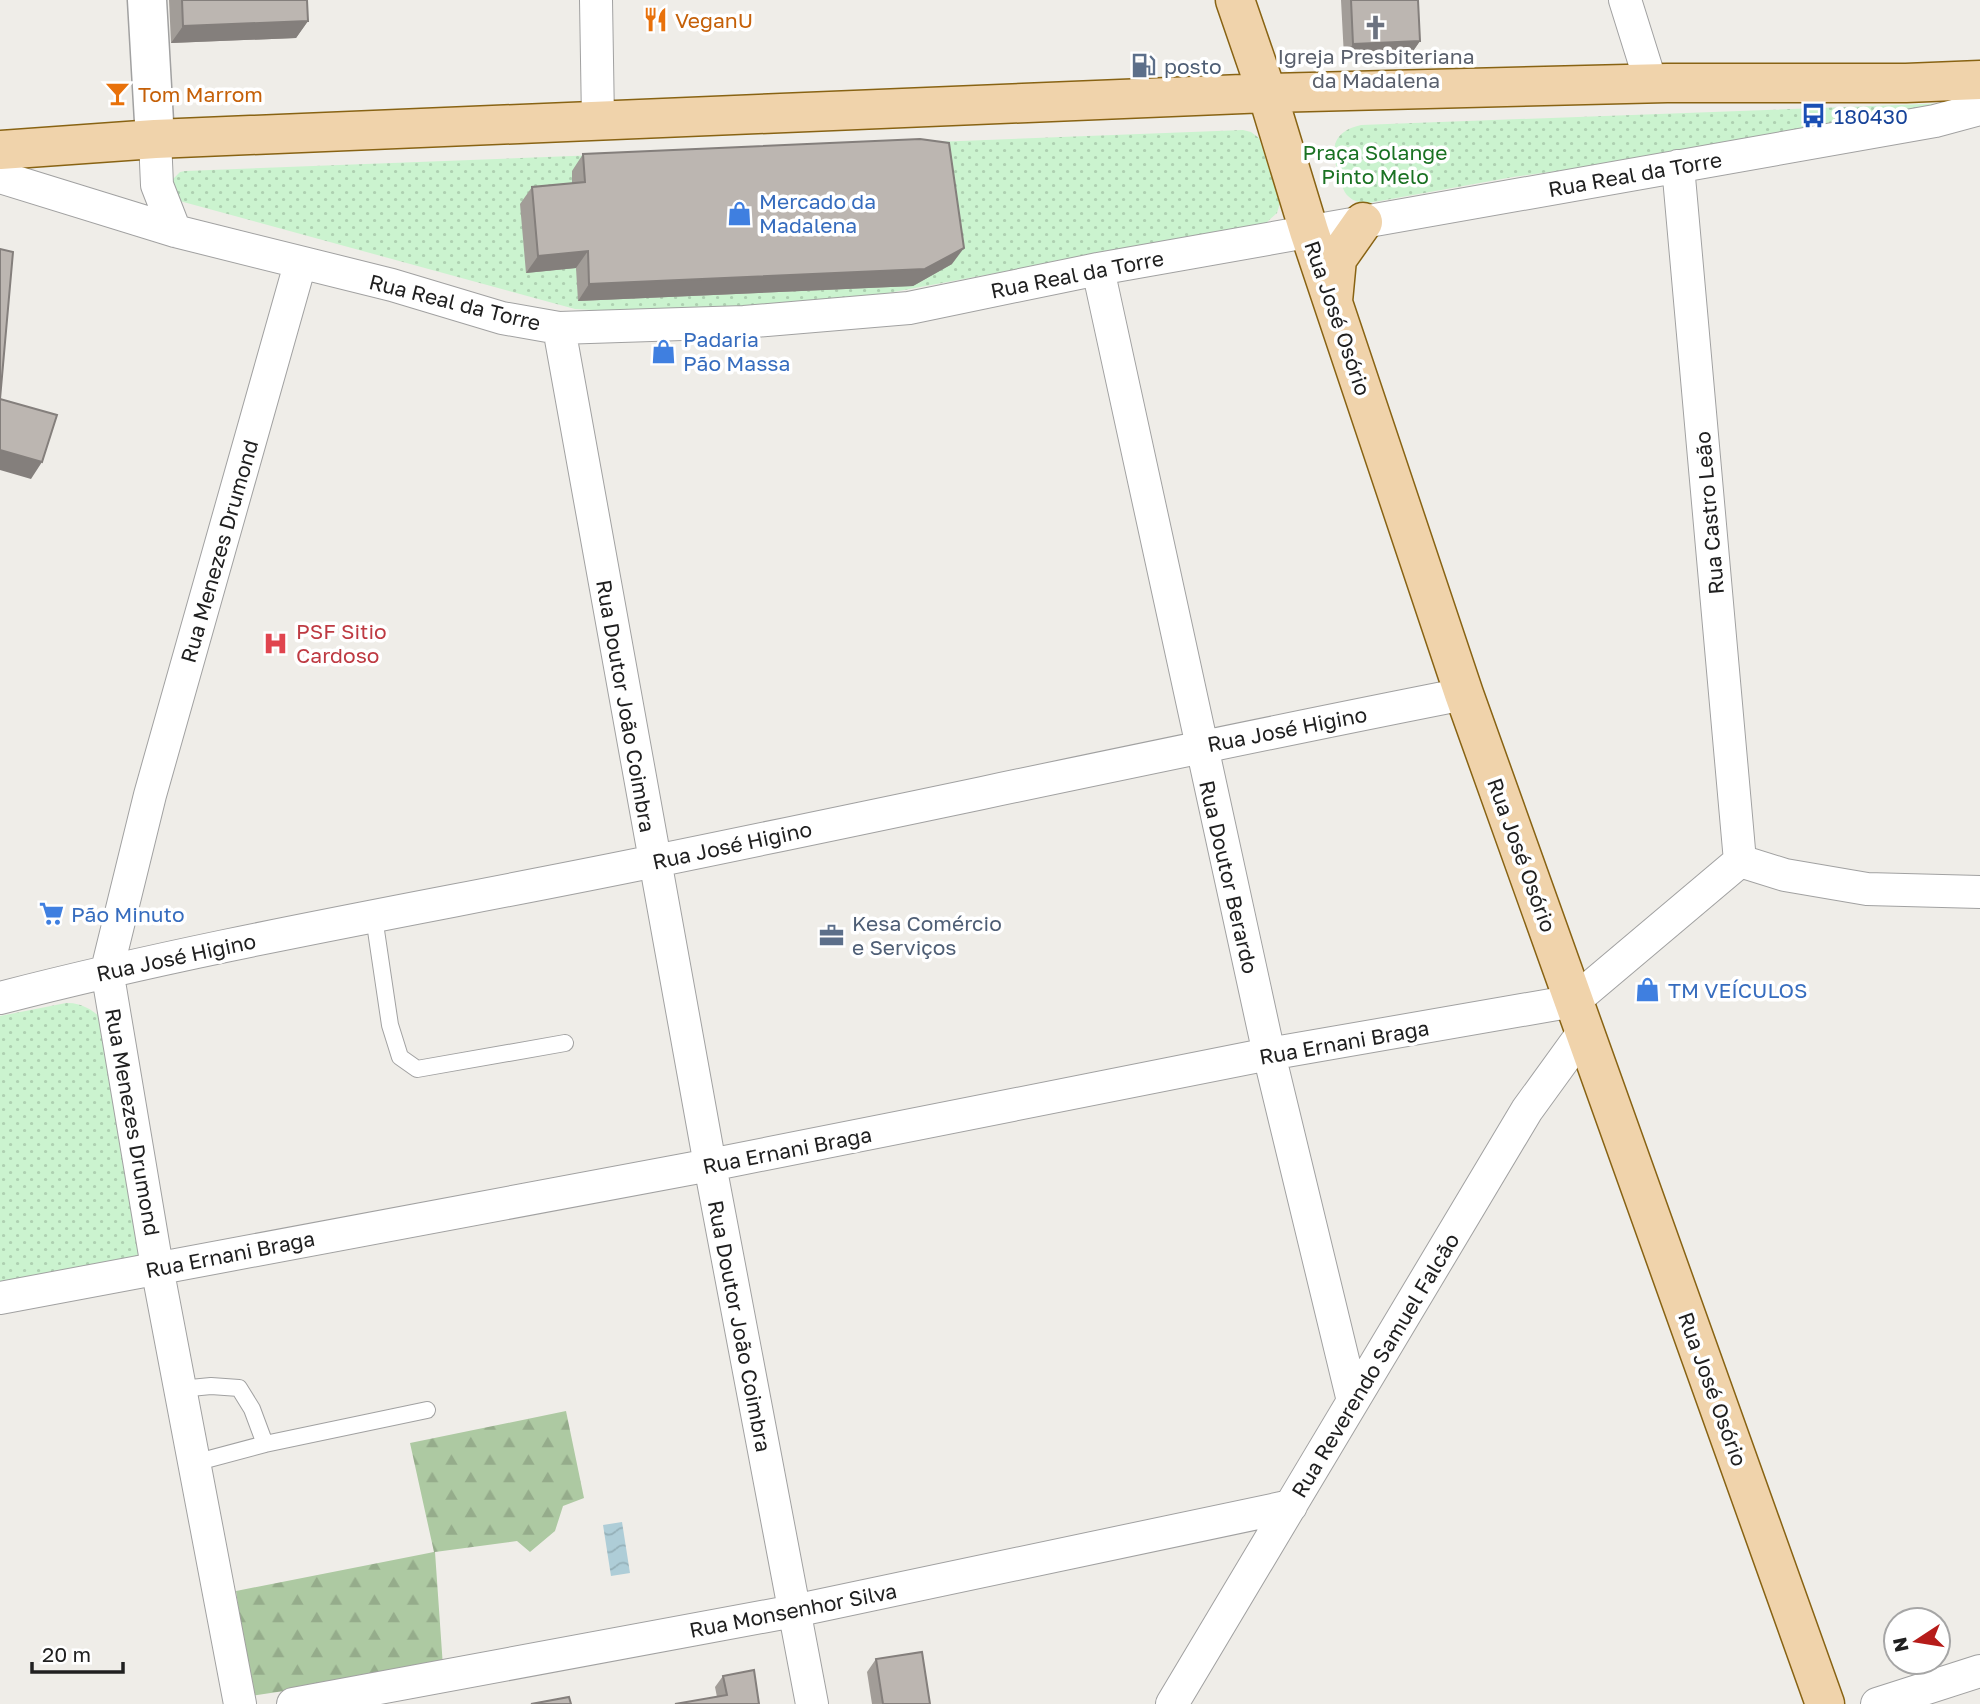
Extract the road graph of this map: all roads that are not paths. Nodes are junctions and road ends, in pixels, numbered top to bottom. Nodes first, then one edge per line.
1 (147, 0) edge
2 (596, 0) edge
3 (1235, 0) edge
4 (1625, 0) edge
5 (1980, 80) edge
6 (1651, 83) junction
7 (1267, 93) junction
8 (1980, 109) edge
9 (598, 120) junction
10 (155, 139) junction
11 (0, 150) edge
12 (1678, 166) junction
13 (0, 177) edge
14 (1363, 222) junction
15 (176, 231) junction
16 (1309, 231) junction
17 (300, 264) junction
18 (1098, 269) junction
19 (1333, 303) junction
20 (559, 328) junction
21 (1464, 694) junction
22 (1200, 746) junction
23 (654, 861) junction
24 (1740, 861) junction
25 (1980, 892) edge
26 (374, 917) junction
27 (107, 970) junction
28 (0, 998) edge
29 (1580, 1016) junction
30 (565, 1043) dead end
31 (1269, 1054) junction
32 (710, 1165) junction
33 (157, 1267) junction
34 (0, 1298) edge
35 (180, 1389) junction
36 (1353, 1401) junction
37 (427, 1410) dead end
38 (265, 1444) junction
39 (194, 1463) junction
40 (1291, 1506) junction
41 (794, 1611) junction
42 (1980, 1671) edge
43 (240, 1704) edge
44 (293, 1704) edge
45 (812, 1704) edge
46 (1172, 1704) edge
47 (1825, 1704) edge
48 (1877, 1704) edge

1 - 10 street
2 - 9 street
3 - 7 main road, Rua José Osório
4 - 6 street
5 - 6 main road
6 - 7 main road
7 - 9 main road
7 - 16 main road, Rua José Osório
8 - 12 street, Rua Real da Torre
9 - 10 main road
10 - 11 main road
10 - 15 street
12 - 14 street, Rua Real da Torre
12 - 24 street, Rua Castro Leão
13 - 15 street, Rua Real da Torre
14 - 16 street, Rua Real da Torre
14 - 19 main road
15 - 17 street, Rua Real da Torre
16 - 18 street, Rua Real da Torre
16 - 19 main road, Rua José Osório
17 - 20 street, Rua Real da Torre
17 - 27 street, Rua Menezes Drumond
18 - 20 street, Rua Real da Torre
18 - 22 street, Rua Doutor Berardo
19 - 21 main road, Rua José Osório
20 - 23 street, Rua Doutor João Coimbra
21 - 22 street, Rua José Higino
21 - 29 main road, Rua José Osório
22 - 23 street, Rua José Higino
22 - 31 street, Rua Doutor Berardo
23 - 26 street, Rua José Higino
23 - 32 street, Rua Doutor João Coimbra
24 - 25 street
24 - 29 street, Rua Reverendo Samuel Falcão
26 - 27 street, Rua José Higino
26 - 30 lane
27 - 28 street, Rua José Higino
27 - 33 street, Rua Menezes Drumond
29 - 31 street, Rua Ernani Braga
29 - 36 street, Rua Reverendo Samuel Falcão
29 - 47 main road, Rua José Osório
31 - 32 street, Rua Ernani Braga
31 - 36 street, Rua Doutor Berardo
32 - 33 street, Rua Ernani Braga
32 - 41 street, Rua Doutor João Coimbra
33 - 34 street, Rua Ernani Braga
33 - 35 street, Rua Menezes Drumond
35 - 38 lane
35 - 39 street, Rua Menezes Drumond
36 - 40 street, Rua Reverendo Samuel Falcão
37 - 38 lane
38 - 39 lane
39 - 43 street, Rua Menezes Drumond
40 - 41 street, Rua Monsenhor Silva
40 - 46 street, Rua Reverendo Samuel Falcão
41 - 44 street, Rua Monsenhor Silva
41 - 45 street, Rua Doutor João Coimbra
42 - 48 street

